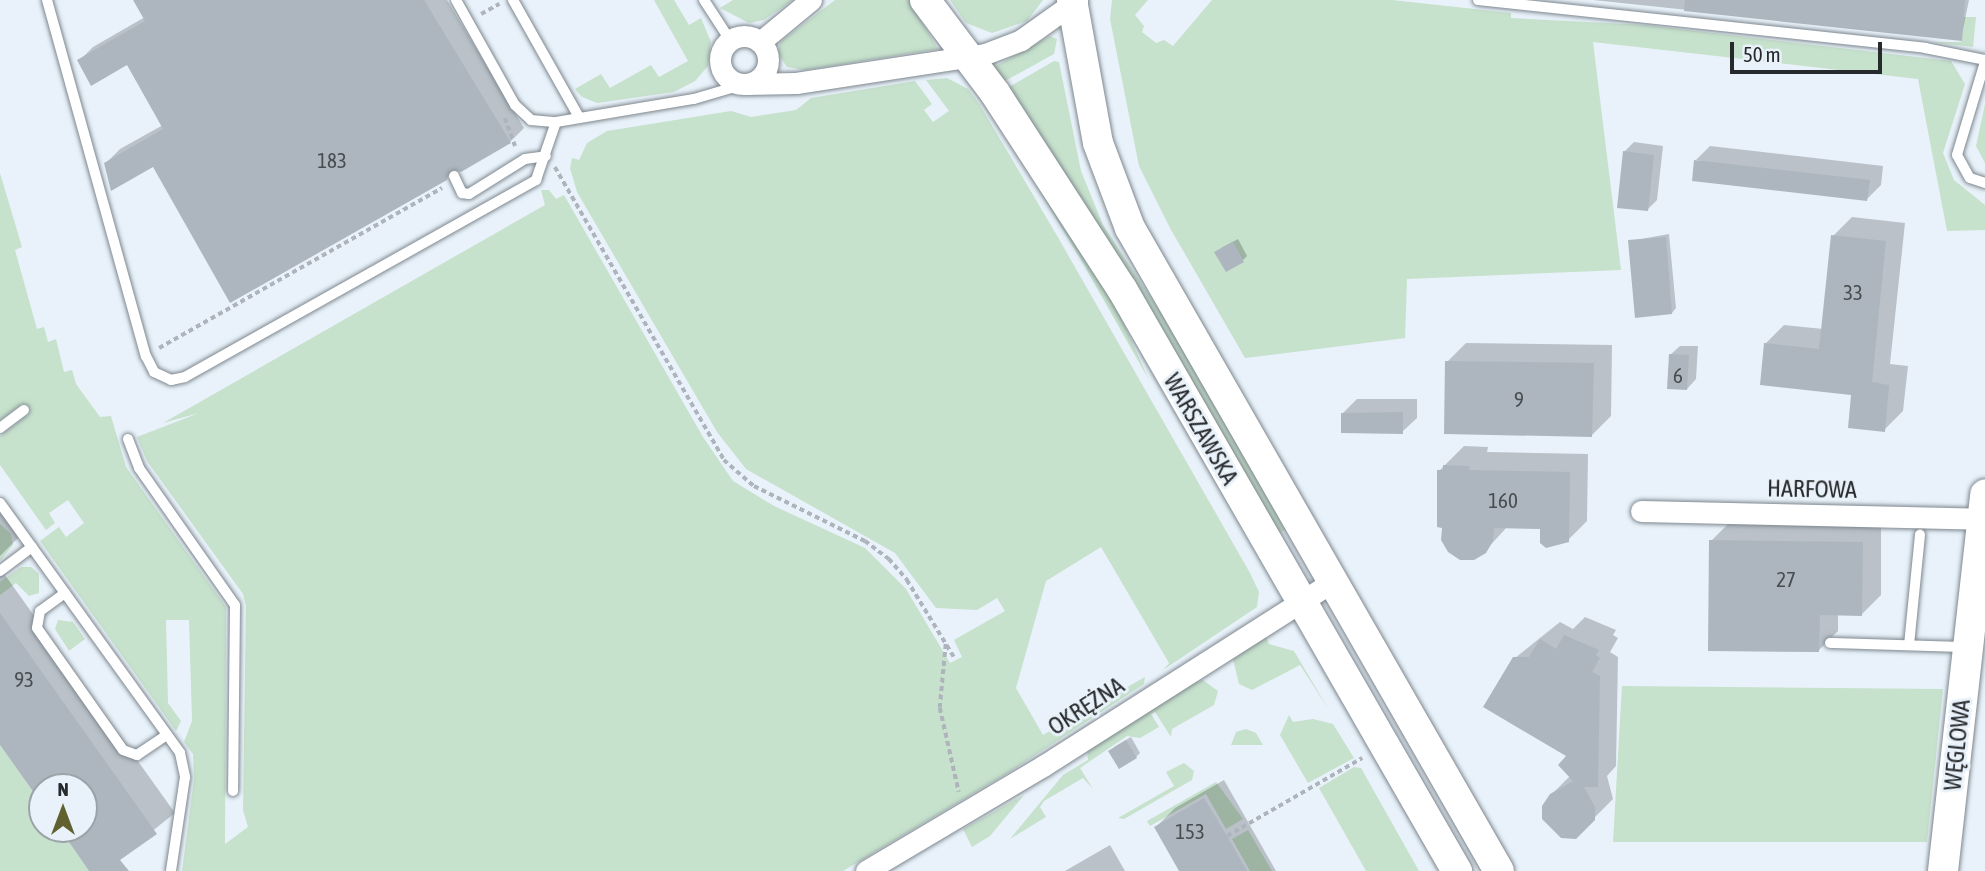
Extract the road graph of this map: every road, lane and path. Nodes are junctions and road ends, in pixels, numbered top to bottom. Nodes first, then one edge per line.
1 (47, 0) edge
2 (456, 0) edge
3 (507, 0) edge
4 (513, 0) edge
5 (704, 0) edge
6 (811, 0) edge
7 (925, 0) edge
8 (1478, 0) edge
9 (1074, 1) edge
10 (468, 22) junction
11 (730, 40) junction
12 (760, 42) junction
13 (966, 56) junction
14 (1985, 61) edge
15 (745, 84) junction
16 (499, 108) dead end
17 (579, 117) junction
18 (556, 122) junction
19 (513, 149) dead end
20 (546, 156) junction
21 (455, 178) joint
22 (1985, 183) edge
23 (146, 356) junction
24 (24, 410) dead end
25 (0, 428) edge
26 (128, 439) dead end
27 (0, 503) edge
28 (1984, 506) edge
29 (1641, 511) dead end
30 (1920, 535) dead end
31 (32, 547) junction
32 (0, 571) edge
33 (1334, 581) junction
34 (65, 593) junction
35 (1301, 601) junction
36 (946, 643) junction
37 (1830, 643) dead end
38 (1909, 645) junction
39 (1968, 648) junction
40 (954, 657) dead end
41 (167, 735) junction
42 (1362, 758) dead end
43 (233, 791) dead end
44 (964, 811) junction
45 (1227, 836) dead end
46 (171, 871) edge
47 (866, 871) edge
48 (1457, 871) edge
49 (1499, 871) edge
50 (1943, 871) edge

1 - 23 lane
2 - 10 lane
3 - 10 path
4 - 17 lane
5 - 11 lane
6 - 12 street
7 - 13 main road, WARSZAWSKA
8 - 14 lane
9 - 13 street
9 - 33 main road, WARSZAWSKA
10 - 18 lane
11 - 12 street
11 - 15 street
12 - 15 street
13 - 15 street
13 - 35 main road, WARSZAWSKA
14 - 22 lane
15 - 17 lane
16 - 19 path
17 - 18 lane
18 - 20 lane
20 - 21 lane
20 - 23 lane
20 - 36 path
21 - 23 path
24 - 25 lane
26 - 43 lane
27 - 31 lane
28 - 29 street, HARFOWA
28 - 39 main road, WĘGLOWA
30 - 38 lane
31 - 32 lane
31 - 34 lane
33 - 35 street, OKRĘŻNA
33 - 49 main road, WARSZAWSKA
34 - 41 lane
34 - 41 lane
35 - 44 street, OKRĘŻNA
35 - 48 main road, WARSZAWSKA
36 - 40 path
36 - 44 path
37 - 38 lane
38 - 39 lane
39 - 50 main road, WĘGLOWA
41 - 46 lane
42 - 45 path
44 - 47 street, OKRĘŻNA

